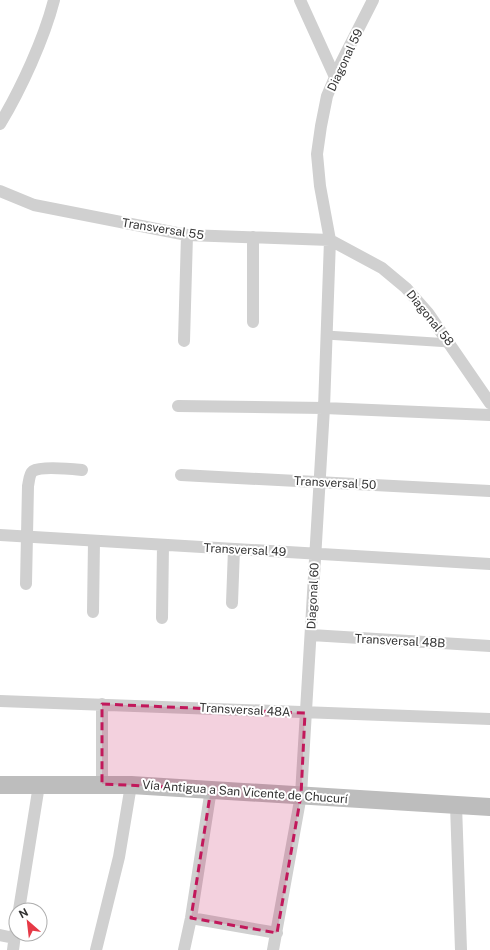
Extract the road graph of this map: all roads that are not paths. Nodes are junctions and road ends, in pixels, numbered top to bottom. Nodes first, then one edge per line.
1 (54, 0) edge
2 (300, 0) edge
3 (373, 0) edge
4 (335, 77) junction
5 (0, 124) edge
6 (0, 191) edge
7 (187, 235) junction
8 (253, 238) junction
9 (330, 240) junction
10 (253, 322) dead end
11 (326, 335) junction
12 (184, 341) dead end
13 (450, 343) junction
14 (490, 403) edge
15 (178, 406) dead end
16 (324, 408) junction
17 (490, 415) edge
18 (82, 470) dead end
19 (181, 475) dead end
20 (319, 482) junction
21 (490, 491) edge
22 (0, 535) edge
23 (26, 537) junction
24 (94, 541) junction
25 (163, 545) junction
26 (234, 550) junction
27 (315, 554) junction
28 (490, 564) edge
29 (26, 584) dead end
30 (232, 603) dead end
31 (93, 612) dead end
32 (162, 618) dead end
33 (311, 635) junction
34 (490, 646) edge
35 (0, 701) edge
36 (102, 704) junction
37 (305, 713) junction
38 (490, 719) edge
39 (102, 784) junction
40 (0, 785) edge
41 (39, 785) junction
42 (131, 785) junction
43 (211, 789) junction
44 (301, 795) junction
45 (456, 805) junction
46 (490, 807) edge
47 (20, 902) edge
48 (191, 918) junction
49 (276, 933) junction
50 (96, 950) edge
51 (184, 950) edge
52 (273, 950) edge
53 (461, 950) edge

1 - 5 street
2 - 4 street
3 - 4 street, Diagonal 59
4 - 9 street, Diagonal 59
6 - 7 street, Transversal 55
7 - 8 street, Transversal 55
7 - 12 street
8 - 9 street, Transversal 55
8 - 10 street
9 - 11 street, Diagonal 60
9 - 13 street, Diagonal 58
11 - 13 street
11 - 16 street, Diagonal 60
13 - 14 street, Diagonal 58
15 - 16 street
16 - 17 street
16 - 20 street, Diagonal 60
18 - 23 street
19 - 20 street, Transversal 50
20 - 21 street, Transversal 50
20 - 27 street, Diagonal 60
22 - 23 street, Transversal 49
23 - 24 street, Transversal 49
23 - 29 street
24 - 25 street, Transversal 49
24 - 31 street
25 - 26 street, Transversal 49
25 - 32 street
26 - 27 street, Transversal 49
26 - 30 street
27 - 28 street, Transversal 49
27 - 33 street, Diagonal 60
33 - 34 street, Transversal 48B
33 - 37 street, Diagonal 60
35 - 36 street, Transversal 48A
36 - 37 street, Transversal 48A
36 - 39 street
37 - 38 street, Transversal 48A
37 - 44 street, Diagonal 60
39 - 41 main road, Vía Antigua a San Vicente de Chucurí
39 - 42 main road, Vía Antigua a San Vicente de Chucurí
40 - 41 main road, Vía Antigua a San Vicente de Chucurí
41 - 47 street
42 - 43 main road, Vía Antigua a San Vicente de Chucurí
42 - 50 street
43 - 44 main road, Vía Antigua a San Vicente de Chucurí
43 - 48 street
44 - 45 main road, Vía Antigua a San Vicente de Chucurí
44 - 49 street, Diagonal 60
45 - 46 main road, Vía Antigua a San Vicente de Chucurí
45 - 53 street
48 - 49 street
48 - 51 street
49 - 52 street, Diagonal 60

